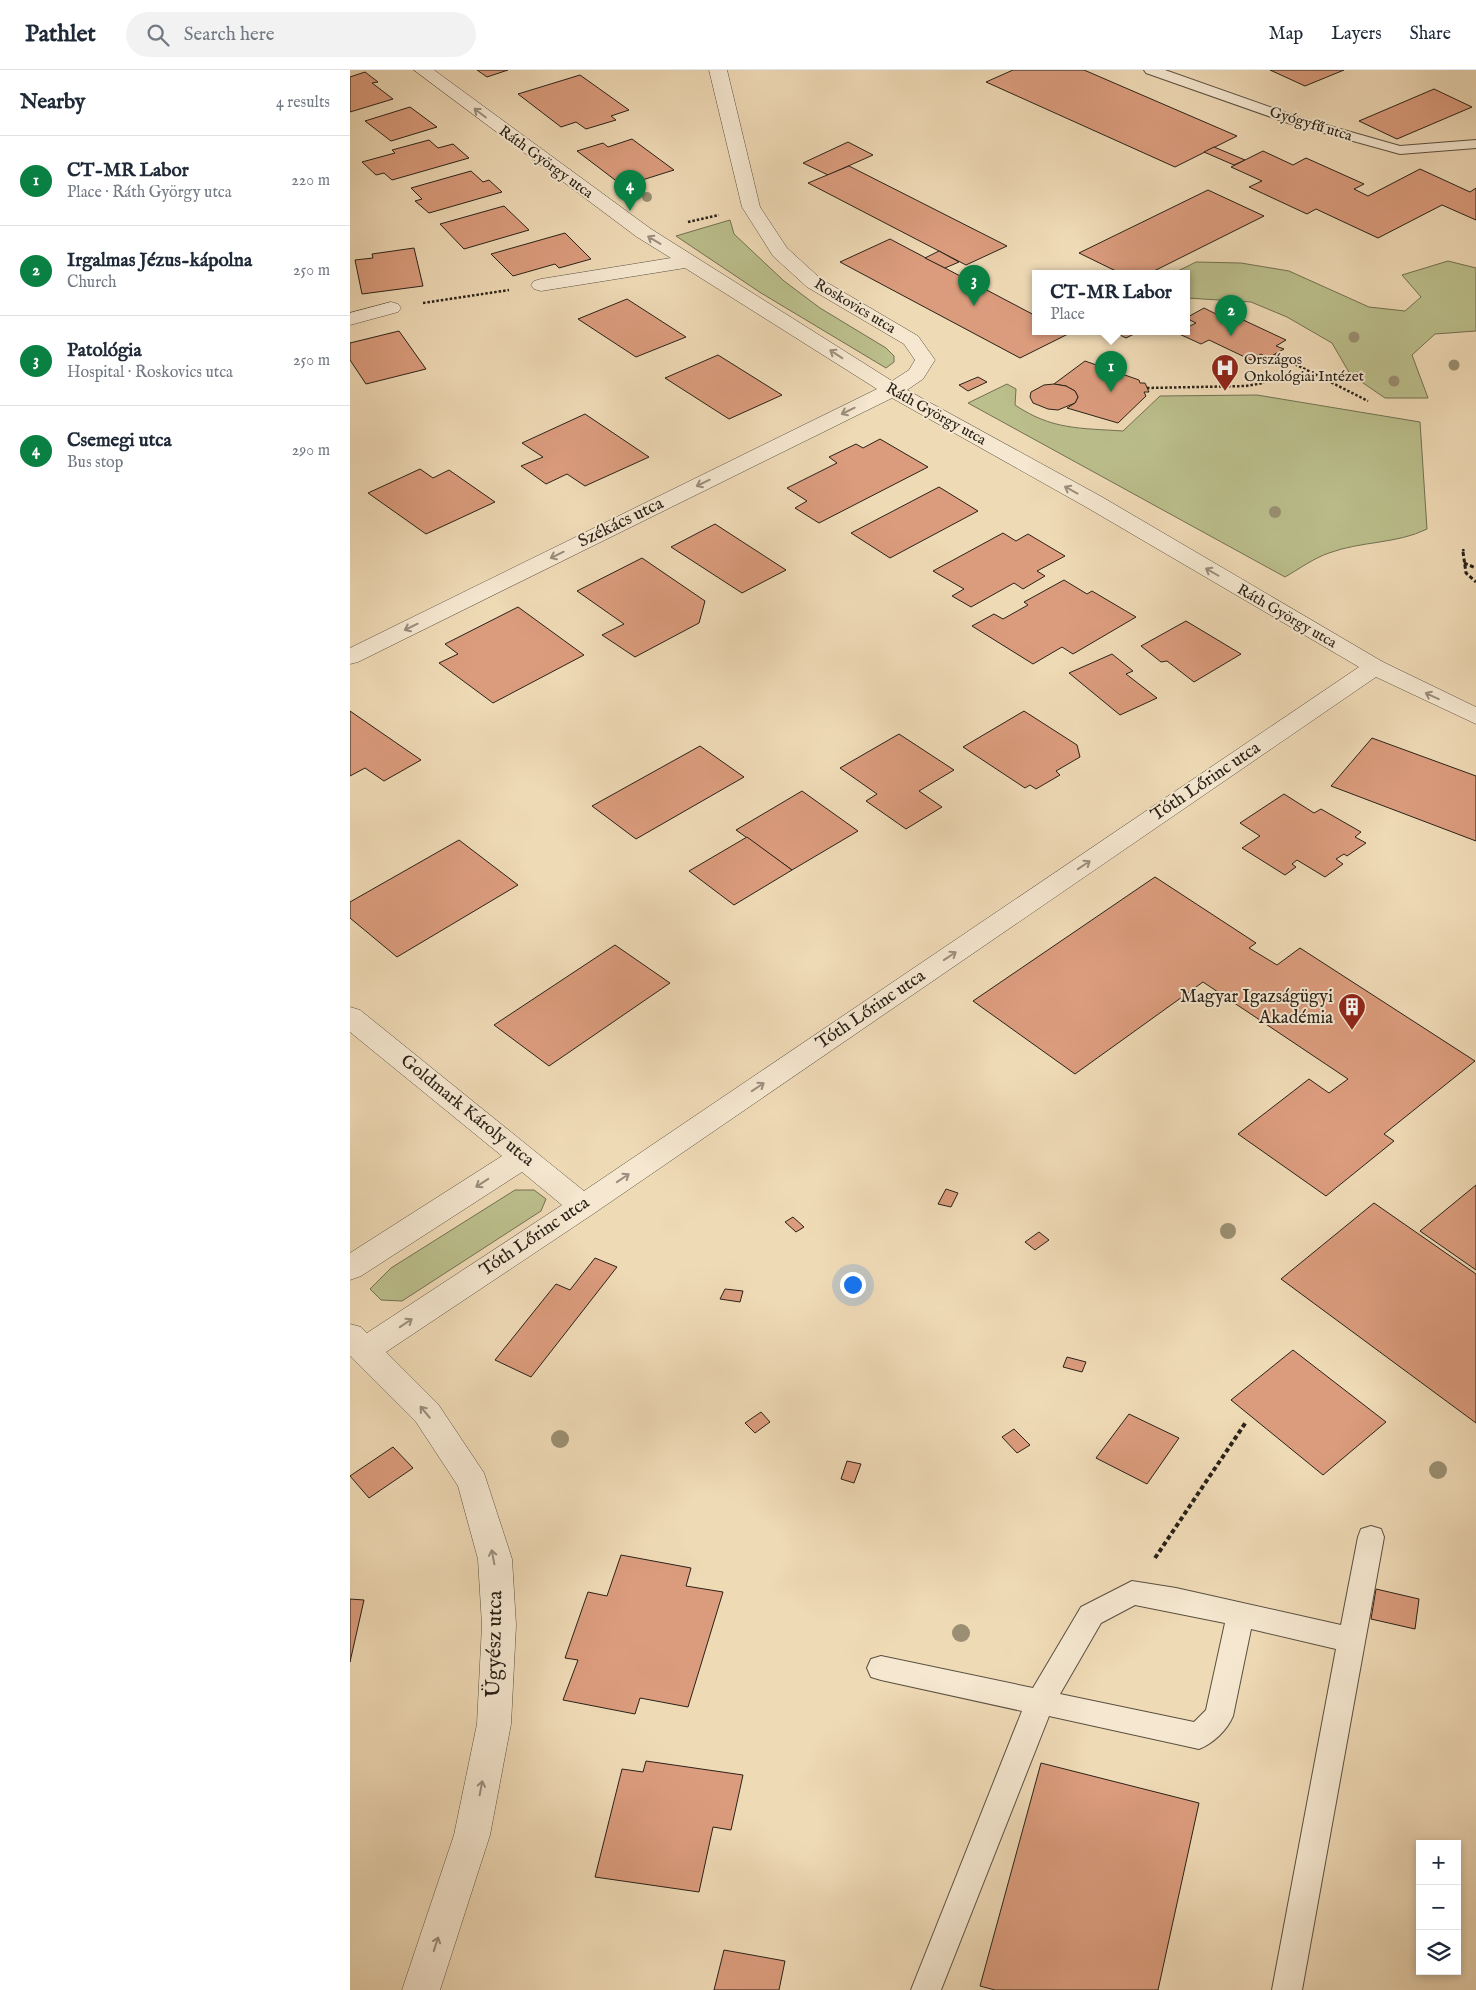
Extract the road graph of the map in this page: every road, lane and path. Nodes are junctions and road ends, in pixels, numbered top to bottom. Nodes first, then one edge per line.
1 (423, 70) edge
2 (718, 70) edge
3 (1151, 70) edge
4 (1476, 144) edge
5 (751, 207) junction
6 (644, 233) junction
7 (691, 261) junction
8 (541, 285) joint
9 (391, 308) joint
10 (350, 319) edge
11 (1276, 354) dead end
12 (1264, 383) dead end
13 (1147, 388) dead end
14 (892, 390) junction
15 (1368, 401) dead end
16 (1463, 549) dead end
17 (1464, 563) junction
18 (1476, 568) edge
19 (1476, 582) edge
20 (350, 657) edge
21 (1375, 667) junction
22 (1476, 716) edge
23 (350, 1017) edge
24 (523, 1156) junction
25 (583, 1206) junction
26 (350, 1268) edge
27 (358, 1343) edge
28 (1246, 1422) dead end
29 (1371, 1537) dead end
30 (1132, 1593) junction
31 (1240, 1615) junction
32 (1352, 1640) junction
33 (881, 1668) dead end
34 (1040, 1702) junction
35 (421, 1990) edge
36 (926, 1990) edge
37 (1287, 1990) edge

6 -> 1 street, Ráth György utca
2 - 5 street, Roskovics utca
3 - 4 lane, Gyógyfű utca
5 - 6 path
5 - 14 street, Roskovics utca
7 -> 6 street, Ráth György utca
7 - 8 street
14 -> 7 street, Ráth György utca
8 - 9 path
9 - 10 street
11 - 15 path
12 - 13 path
14 -> 20 street, Székács utca
21 -> 14 street, Ráth György utca
16 - 17 path
17 - 18 path
17 - 19 path
22 -> 21 street, Ráth György utca
25 -> 21 street, Tóth Lőrinc utca
23 - 24 street, Goldmark Károly utca
24 - 25 street, Goldmark Károly utca
24 -> 26 street
27 -> 25 street, Tóth Lőrinc utca
35 -> 27 street, Ügyész utca
28 - 30 path
29 - 32 lane
30 - 31 lane
30 - 34 lane
31 - 32 lane
31 - 34 lane
32 - 37 lane
33 - 34 lane
34 - 36 lane

